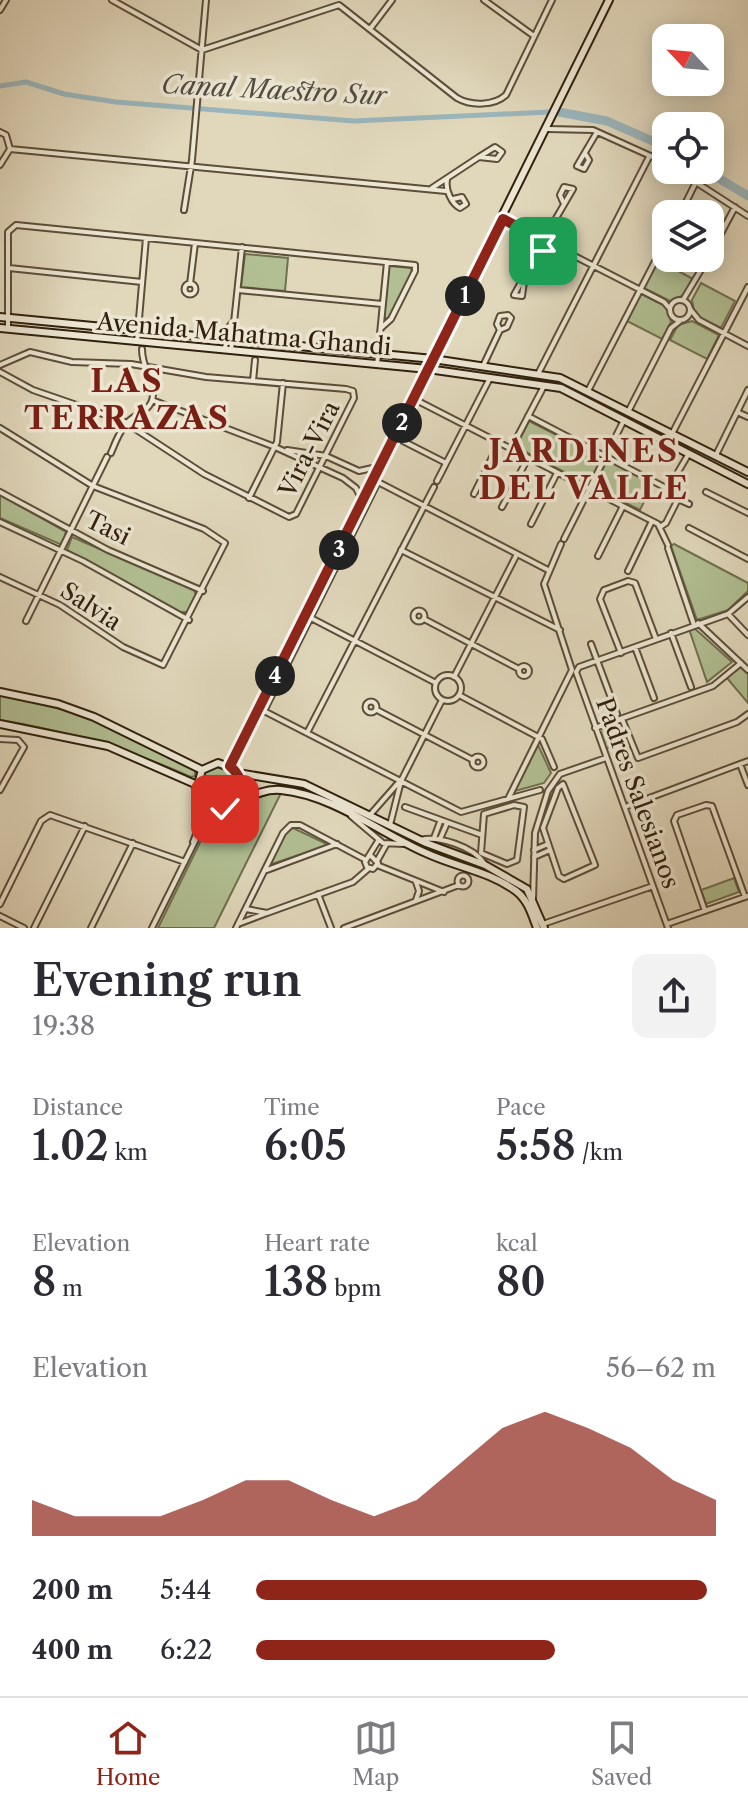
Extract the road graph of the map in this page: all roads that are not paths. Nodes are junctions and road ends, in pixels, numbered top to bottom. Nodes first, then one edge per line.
1 (6, 0) edge
2 (112, 0) edge
3 (206, 0) edge
4 (344, 0) edge
5 (392, 0) edge
6 (484, 0) edge
7 (552, 0) edge
8 (609, 0) edge
9 (333, 2) edge
10 (342, 7) junction
11 (0, 10) edge
12 (370, 29) junction
13 (534, 36) junction
14 (202, 50) junction
15 (548, 129) junction
16 (0, 132) edge
17 (597, 132) junction
18 (10, 149) junction
19 (586, 155) dead end
20 (479, 157) junction
21 (649, 157) junction
22 (652, 158) edge
23 (0, 165) edge
24 (189, 166) junction
25 (447, 180) junction
26 (699, 184) edge
27 (430, 189) junction
28 (446, 191) junction
29 (453, 199) dead end
30 (563, 202) dead end
31 (735, 207) junction
32 (184, 210) dead end
33 (748, 216) edge
34 (503, 219) junction
35 (724, 228) edge
36 (548, 232) junction
37 (535, 236) junction
38 (146, 238) junction
39 (195, 243) junction
40 (553, 245) junction
41 (242, 247) junction
42 (539, 250) junction
43 (387, 262) junction
44 (593, 265) junction
45 (652, 267) edge
46 (9, 268) junction
47 (701, 272) edge
48 (142, 282) junction
49 (524, 282) dead end
50 (190, 284) dead end
51 (748, 287) edge
52 (238, 290) junction
53 (640, 290) junction
54 (689, 294) junction
55 (682, 300) junction
56 (664, 302) junction
57 (674, 302) junction
58 (382, 304) junction
59 (689, 308) junction
60 (670, 309) junction
61 (0, 317) edge
62 (672, 317) junction
63 (9, 318) junction
64 (682, 320) junction
65 (699, 320) junction
66 (381, 328) junction
67 (671, 328) junction
68 (4, 329) edge
69 (500, 330) dead end
70 (137, 331) junction
71 (724, 333) junction
72 (229, 340) junction
73 (137, 342) junction
74 (748, 346) edge
75 (142, 349) dead end
76 (228, 350) junction
77 (379, 354) junction
78 (433, 359) junction
79 (255, 360) dead end
80 (0, 365) edge
81 (142, 365) junction
82 (377, 365) junction
83 (483, 366) junction
84 (428, 369) junction
85 (0, 372) edge
86 (538, 374) junction
87 (490, 378) junction
88 (253, 381) junction
89 (283, 383) junction
90 (544, 386) junction
91 (589, 389) junction
92 (748, 390) edge
93 (414, 399) junction
94 (152, 400) junction
95 (629, 410) junction
96 (737, 412) junction
97 (528, 416) junction
98 (748, 417) edge
99 (624, 420) junction
100 (126, 423) junction
101 (466, 425) junction
102 (0, 428) edge
103 (673, 432) junction
104 (395, 437) junction
105 (499, 443) junction
106 (275, 447) junction
107 (282, 449) junction
108 (511, 449) junction
109 (689, 453) junction
110 (716, 455) junction
111 (326, 456) junction
112 (606, 457) junction
113 (528, 458) junction
114 (382, 463) junction
115 (446, 463) junction
116 (348, 467) junction
117 (319, 468) junction
118 (748, 472) edge
119 (557, 473) junction
120 (343, 478) junction
121 (437, 481) dead end
122 (748, 484) edge
123 (93, 486) junction
124 (434, 487) dead end
125 (590, 489) junction
126 (0, 492) edge
127 (706, 492) dead end
128 (474, 494) dead end
129 (249, 498) junction
130 (362, 503) junction
131 (689, 504) dead end
132 (424, 505) junction
133 (623, 506) junction
134 (502, 507) dead end
135 (748, 513) edge
136 (652, 521) junction
137 (0, 522) edge
138 (531, 524) dead end
139 (660, 527) junction
140 (689, 528) dead end
141 (71, 531) junction
142 (62, 550) junction
143 (401, 550) junction
144 (517, 554) junction
145 (598, 556) dead end
146 (748, 559) edge
147 (548, 570) junction
148 (628, 571) dead end
149 (0, 577) edge
150 (203, 591) junction
151 (40, 594) junction
152 (748, 597) edge
153 (494, 598) junction
154 (728, 614) junction
155 (311, 618) junction
156 (424, 619) dead end
157 (189, 620) junction
158 (26, 621) dead end
159 (696, 624) junction
160 (560, 630) junction
161 (671, 633) junction
162 (748, 635) edge
163 (656, 639) junction
164 (353, 640) junction
165 (471, 644) junction
166 (591, 644) dead end
167 (635, 647) junction
168 (621, 653) junction
169 (597, 661) junction
170 (741, 663) junction
171 (519, 669) dead end
172 (748, 670) edge
173 (454, 677) junction
174 (436, 683) junction
175 (691, 687) dead end
176 (0, 692) edge
177 (459, 695) junction
178 (654, 698) dead end
179 (442, 700) junction
180 (377, 710) dead end
181 (617, 714) dead end
182 (748, 714) edge
183 (622, 719) junction
184 (0, 724) edge
185 (595, 728) junction
186 (307, 733) junction
187 (425, 735) junction
188 (539, 737) junction
189 (0, 739) edge
190 (606, 758) junction
191 (473, 760) dead end
192 (748, 761) edge
193 (740, 764) junction
194 (230, 766) junction
195 (554, 767) dead end
196 (202, 770) junction
197 (237, 773) junction
198 (401, 781) junction
199 (195, 784) junction
200 (748, 785) edge
201 (0, 790) edge
202 (540, 790) dead end
203 (508, 799) junction
204 (236, 802) junction
205 (405, 807) dead end
206 (625, 807) junction
207 (209, 808) junction
208 (349, 815) junction
209 (370, 815) junction
210 (440, 822) junction
211 (447, 822) junction
212 (390, 825) junction
213 (85, 826) junction
214 (482, 835) junction
215 (437, 839) junction
216 (378, 840) junction
217 (420, 840) junction
218 (133, 843) junction
219 (337, 844) junction
220 (386, 844) junction
221 (408, 845) junction
222 (549, 847) junction
223 (191, 848) junction
224 (534, 850) junction
225 (534, 857) junction
226 (368, 858) junction
227 (185, 862) junction
228 (377, 863) junction
229 (485, 865) junction
230 (368, 869) junction
231 (264, 871) junction
232 (415, 880) junction
233 (459, 885) dead end
234 (653, 886) junction
235 (444, 892) junction
236 (318, 894) junction
237 (746, 896) edge
238 (533, 900) junction
239 (0, 904) edge
240 (412, 904) junction
241 (246, 908) junction
242 (705, 911) junction
243 (267, 913) junction
244 (0, 916) edge
245 (237, 926) edge
246 (668, 926) edge
247 (541, 927) edge
248 (24, 928) edge
249 (34, 928) edge
250 (91, 928) edge
251 (152, 928) edge
252 (331, 928) edge
253 (344, 928) edge

1 - 11 street
2 - 14 street
3 - 14 street
4 - 10 street
5 - 12 street
6 - 13 street
7 - 13 street
8 - 15 main road
9 - 10 street
9 - 14 street
10 - 12 street
12 - 13 street
14 - 24 street
15 - 17 street
15 - 34 main road
16 - 18 street
17 - 19 street
17 - 21 street
18 - 23 street
18 - 24 street
20 - 20 street
20 - 25 street
21 - 22 street
21 - 44 street
24 - 27 street
24 - 32 street
25 - 27 street
25 - 28 street
26 - 31 street
27 - 28 street
28 - 29 street
30 - 36 street
31 - 33 street
31 - 35 street
34 - 37 street
34 - 78 main road
36 - 37 street
36 - 40 street
37 - 42 street
38 - 39 street
38 - 46 street
38 - 48 street
39 - 41 street
39 - 50 street
40 - 42 street
40 - 44 street
41 - 43 street
41 - 52 street
42 - 49 street
43 - 58 street
43 - 66 street
44 - 53 street
44 - 86 street
45 - 53 street
46 - 48 street
46 - 63 street
47 - 54 street
48 - 70 street
51 - 71 street
52 - 58 street
52 - 72 street
53 - 56 street
53 - 91 street
54 - 55 street
54 - 59 street
55 - 57 street
55 - 59 street
56 - 57 street
56 - 60 street
57 - 60 street
58 - 66 street
59 - 64 street
59 - 65 street
60 - 62 street
61 - 63 main road, Avenida Mahatma Ghandi
62 - 64 street
62 - 67 street
63 - 68 street
63 - 70 main road, Avenida Mahatma Ghandi
64 - 65 street
64 - 67 street
65 - 71 street
66 - 77 street
67 - 95 street
68 - 73 main road, Avenida Mahatma Ghandi
69 - 83 street
70 - 72 main road, Avenida Mahatma Ghandi
70 - 73 street
71 - 74 street
71 - 103 street
72 - 76 street
72 - 77 main road, Avenida Mahatma Ghandi
73 - 76 main road, Avenida Mahatma Ghandi
75 - 81 street
76 - 82 main road, Avenida Mahatma Ghandi
77 - 78 main road, Avenida Mahatma Ghandi
77 - 82 street
78 - 83 main road, Avenida Mahatma Ghandi
78 - 84 main road
79 - 88 street
80 - 81 street
81 - 88 street
81 - 94 street
82 - 84 main road, Avenida Mahatma Ghandi
83 - 86 main road, Avenida Mahatma Ghandi
84 - 87 main road, Avenida Mahatma Ghandi
84 - 93 main road
85 - 100 street
86 - 91 main road, Avenida Mahatma Ghandi
87 - 90 main road, Avenida Mahatma Ghandi
87 - 101 street
88 - 89 street
89 - 106 street
89 - 111 street, Vira-Vira
90 - 97 street
90 - 99 main road, Avenida Mahatma Ghandi
91 - 95 main road, Avenida Mahatma Ghandi
92 - 96 street
93 - 101 street
93 - 104 main road
94 - 100 street
94 - 106 street
95 - 99 street
95 - 103 main road, Avenida Mahatma Ghandi
96 - 98 street
96 - 110 street
97 - 108 street
97 - 112 street
99 - 109 main road, Avenida Mahatma Ghandi
99 - 112 street
100 - 123 street
100 - 129 street
101 - 105 street
101 - 115 street
102 - 123 street
103 - 110 main road, Avenida Mahatma Ghandi
104 - 114 main road
104 - 115 street
105 - 108 street
105 - 128 street
106 - 107 street
106 - 129 street
107 - 111 street
107 - 117 street
108 - 113 street
109 - 112 street
109 - 122 main road, Avenida Mahatma Ghandi
110 - 118 main road, Avenida Mahatma Ghandi
111 - 116 street
111 - 117 street, Vira-Vira
112 - 125 street
113 - 119 street
113 - 134 street
114 - 116 street
114 - 130 main road
115 - 121 street
116 - 120 street
117 - 120 street
117 - 129 street, Vira-Vira
119 - 125 street
119 - 138 street
120 - 130 street
123 - 141 street
123 - 150 street
124 - 132 street
125 - 133 street
125 - 147 street
126 - 141 street, Tasi
127 - 135 street
130 - 194 main road
131 - 139 street
132 - 143 street
132 - 144 street
132 - 155 street
133 - 136 street
133 - 145 street
136 - 139 street
136 - 148 street
137 - 142 street
139 - 159 street
140 - 146 street
141 - 142 street
141 - 150 street, Tasi
142 - 151 street
142 - 157 street
143 - 153 street
143 - 164 street
144 - 147 street
144 - 153 street
147 - 160 street
149 - 151 street, Salvia
150 - 157 street
151 - 157 street, Salvia
151 - 158 street
152 - 154 street
153 - 160 street
153 - 165 street
154 - 159 street
154 - 162 street
155 - 164 street
155 - 186 street
156 - 165 street
159 - 161 street
159 - 170 street
160 - 188 street
161 - 163 street
161 - 175 street
163 - 167 street
163 - 168 street
164 - 174 street
164 - 186 street
165 - 171 street
165 - 173 street
166 - 169 street
167 - 168 street
167 - 178 street
168 - 169 street
169 - 181 street
169 - 185 street, Padres Salesianos
170 - 172 street
170 - 183 street
173 - 174 street
173 - 177 street
174 - 179 street
176 - 196 main road
177 - 179 street
177 - 188 street
179 - 187 street
180 - 187 street
182 - 183 street
183 - 185 street
184 - 199 main road
185 - 190 street, Padres Salesianos
186 - 198 street
187 - 191 street
187 - 198 street
188 - 195 street
188 - 203 street
189 - 201 street
190 - 206 street, Padres Salesianos
190 - 224 street
192 - 193 street
193 - 200 street
193 - 206 street
194 - 196 main road
194 - 197 main road
196 - 199 main road
197 - 204 main road
197 - 209 main road
198 - 203 street
198 - 209 street
198 - 212 street
199 - 207 main road
202 - 203 street
204 - 207 main road
204 - 208 main road
205 - 210 street
206 - 234 street, Padres Salesianos
207 - 223 street
207 - 223 street
208 - 216 street
208 - 221 main road
209 - 212 main road
210 - 211 street
210 - 215 street
211 - 214 street
211 - 215 street
212 - 217 main road
213 - 218 street
213 - 239 street
213 - 249 street
214 - 214 street
215 - 217 street
215 - 229 street
216 - 220 street
216 - 226 street
217 - 229 main road
218 - 227 street
218 - 250 street
219 - 226 street
219 - 231 street
219 - 231 street
220 - 221 street
220 - 228 street
221 - 247 main road
222 - 222 street
222 - 224 street
222 - 225 street
223 - 227 street
224 - 225 street
225 - 238 street
226 - 228 street
226 - 230 street
227 - 251 street
228 - 230 street
228 - 232 street
229 - 238 main road
230 - 236 street
231 - 241 street
232 - 235 street
232 - 240 street
233 - 235 street
234 - 246 street, Padres Salesianos
234 - 247 street
235 - 240 street
236 - 243 street
236 - 252 street
237 - 242 street
237 - 242 street
238 - 247 main road
240 - 253 street
241 - 243 street
241 - 245 street
242 - 246 street
243 - 245 street
244 - 248 street

